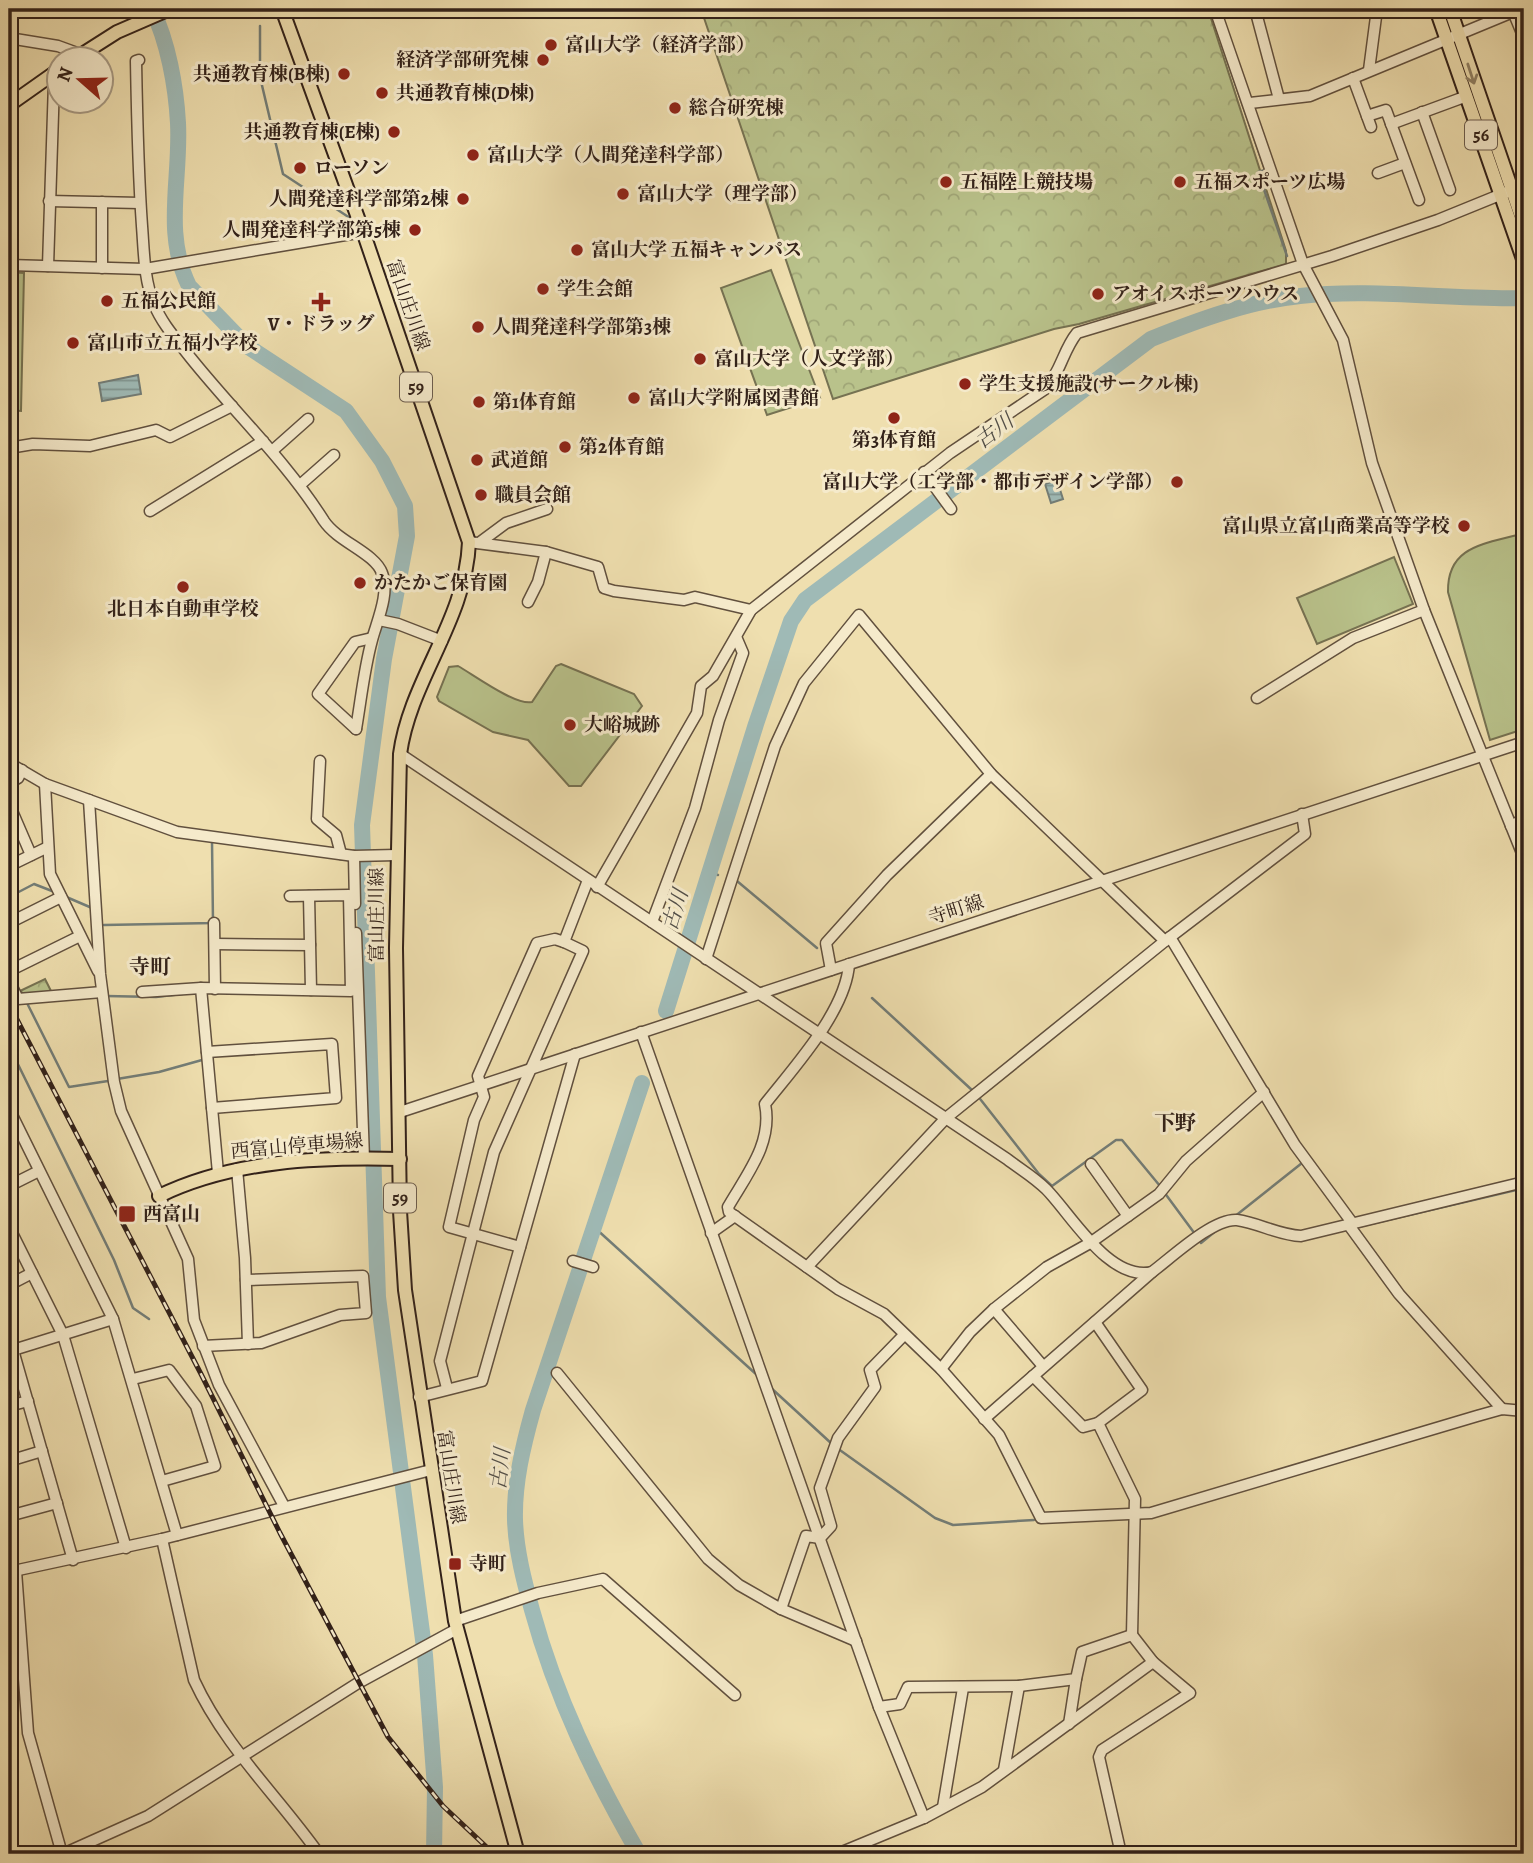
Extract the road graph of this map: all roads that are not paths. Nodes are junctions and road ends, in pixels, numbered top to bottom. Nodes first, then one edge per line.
1 (168, 9) edge
2 (282, 9) edge
3 (1215, 9) edge
4 (1255, 9) edge
5 (1377, 9) edge
6 (1436, 9) edge
7 (1450, 9) edge
8 (1513, 10) edge
9 (1452, 37) junction
10 (9, 38) edge
11 (1524, 38) edge
12 (58, 46) edge
13 (96, 46) edge
14 (139, 60) dead end
15 (1369, 70) junction
16 (46, 78) edge
17 (1353, 78) junction
18 (1467, 96) junction
19 (1279, 99) junction
20 (1250, 103) junction
21 (9, 104) edge
22 (1422, 112) junction
23 (53, 116) edge
24 (1391, 124) junction
25 (1405, 163) junction
26 (1378, 173) dead end
27 (1450, 190) dead end
28 (1513, 190) edge
29 (1419, 200) dead end
30 (49, 201) junction
31 (102, 202) junction
32 (140, 203) junction
33 (1524, 225) edge
34 (363, 232) junction
35 (1524, 262) edge
36 (9, 265) edge
37 (48, 266) junction
38 (102, 268) junction
39 (1306, 268) junction
40 (145, 269) junction
41 (232, 407) junction
42 (308, 419) dead end
43 (263, 440) junction
44 (9, 448) edge
45 (272, 451) junction
46 (334, 455) dead end
47 (926, 475) junction
48 (300, 485) junction
49 (948, 504) dead end
50 (547, 509) dead end
51 (150, 511) dead end
52 (474, 543) junction
53 (546, 552) junction
54 (528, 602) dead end
55 (751, 610) junction
56 (1424, 610) junction
57 (383, 620) junction
58 (372, 638) junction
59 (737, 639) junction
60 (442, 641) junction
61 (1257, 698) dead end
62 (1524, 742) edge
63 (400, 754) junction
64 (1482, 756) junction
65 (320, 761) dead end
66 (9, 763) edge
67 (22, 770) junction
68 (992, 774) junction
69 (9, 783) edge
70 (45, 784) junction
71 (89, 800) junction
72 (9, 804) edge
73 (1302, 814) junction
74 (1524, 819) edge
75 (1511, 826) junction
76 (48, 847) junction
77 (341, 854) junction
78 (32, 855) junction
79 (396, 855) junction
80 (354, 856) junction
81 (1524, 858) edge
82 (9, 866) edge
83 (588, 880) junction
84 (1101, 880) junction
85 (597, 887) junction
86 (290, 896) dead end
87 (309, 896) junction
88 (61, 897) junction
89 (652, 922) junction
90 (9, 923) edge
91 (214, 923) dead end
92 (80, 936) junction
93 (1167, 939) junction
94 (564, 942) junction
95 (215, 944) junction
96 (310, 945) junction
97 (703, 957) junction
98 (849, 964) junction
99 (831, 970) junction
100 (9, 971) edge
101 (100, 974) junction
102 (9, 981) edge
103 (201, 988) junction
104 (215, 989) junction
105 (311, 990) junction
106 (102, 992) junction
107 (142, 992) dead end
108 (758, 993) junction
109 (641, 1032) junction
110 (819, 1035) junction
111 (207, 1052) junction
112 (575, 1055) junction
113 (530, 1069) junction
114 (481, 1086) junction
115 (1264, 1092) junction
116 (212, 1108) junction
117 (9, 1109) edge
118 (400, 1112) junction
119 (946, 1118) junction
120 (400, 1158) junction
121 (364, 1159) junction
122 (1091, 1164) dead end
123 (237, 1169) junction
124 (39, 1171) junction
125 (218, 1173) junction
126 (1524, 1182) edge
127 (9, 1186) edge
128 (159, 1196) junction
129 (736, 1216) junction
130 (1128, 1216) junction
131 (1350, 1224) junction
132 (10, 1232) edge
133 (711, 1233) junction
134 (472, 1234) junction
135 (1090, 1243) junction
136 (520, 1247) junction
137 (573, 1261) dead end
138 (807, 1266) junction
139 (593, 1267) dead end
140 (1152, 1272) junction
141 (32, 1273) junction
142 (246, 1280) junction
143 (9, 1285) edge
144 (994, 1309) junction
145 (113, 1319) junction
146 (1096, 1322) junction
147 (63, 1335) junction
148 (904, 1335) junction
149 (248, 1344) junction
150 (203, 1346) junction
151 (11, 1350) edge
152 (1042, 1365) junction
153 (941, 1369) junction
154 (556, 1373) dead end
155 (1033, 1376) junction
156 (133, 1379) junction
157 (447, 1388) junction
158 (419, 1397) junction
159 (28, 1401) junction
160 (9, 1406) edge
161 (1502, 1409) junction
162 (1524, 1411) edge
163 (984, 1419) junction
164 (1098, 1423) junction
165 (42, 1451) junction
166 (9, 1461) edge
167 (430, 1469) junction
168 (162, 1481) junction
169 (57, 1503) junction
170 (284, 1506) junction
171 (1136, 1513) junction
172 (9, 1516) edge
173 (177, 1535) junction
174 (820, 1538) junction
175 (162, 1539) junction
176 (126, 1548) junction
177 (73, 1560) junction
178 (12, 1571) edge
179 (781, 1609) junction
180 (456, 1625) junction
181 (1132, 1635) junction
182 (856, 1641) junction
183 (1153, 1662) junction
184 (1076, 1679) junction
185 (1019, 1686) junction
186 (963, 1688) junction
187 (735, 1695) dead end
188 (879, 1707) junction
189 (1069, 1724) junction
190 (240, 1756) junction
191 (1004, 1770) junction
192 (943, 1807) junction
193 (924, 1818) junction
194 (62, 1854) edge
195 (319, 1854) edge
196 (518, 1854) edge
197 (837, 1854) edge
198 (1121, 1854) edge

1 - 13 main road
2 - 34 main road, 富山庄川線 / 59
3 - 20 street
4 - 19 street
5 - 15 street
6 - 9 main road, 56
7 - 9 main road, 56
8 - 9 street
8 - 11 street
9 - 15 street
9 - 18 main road, 56
9 -> 28 main road, 56
10 - 12 street
14 - 32 street
15 - 17 street
16 - 21 main road
17 - 19 street
17 - 24 street
18 - 22 street
18 - 28 main road, 56
19 - 20 street
20 - 39 street
22 - 24 street
22 - 27 street
23 - 30 street
24 - 25 street
25 - 26 street
25 - 29 street
28 - 33 main road, 56
28 - 35 main road, 56
28 - 39 street
30 - 31 street
30 - 37 street
31 - 32 street
31 - 38 street
32 - 40 street
34 - 40 street
34 - 52 main road, 富山庄川線 / 59
36 - 37 street
37 - 38 street
38 - 40 street
39 - 47 street
39 - 56 street
40 - 41 street
41 - 43 street
41 - 44 street
42 - 45 street
43 - 45 street
43 - 51 street
45 - 48 street
46 - 48 street
47 - 49 street
47 - 55 street
48 - 57 street
50 - 52 street
52 - 53 street
52 - 60 main road, 富山庄川線 / 59
53 - 54 street
53 - 55 street
55 - 59 street
56 - 61 street
56 - 64 street
57 - 58 street
57 - 60 street
58 - 58 street
59 - 85 street
59 - 89 street
60 - 63 main road, 富山庄川線 / 59
62 - 64 street, 寺町線
63 - 79 main road, 富山庄川線 / 59
63 - 83 street
64 - 73 street, 寺町線
64 - 75 street
65 - 77 street
66 - 67 street
67 - 69 street
67 - 70 street
68 - 84 street
68 - 97 street
68 - 99 street
70 - 71 street
70 - 76 street
71 - 77 street
71 - 101 street
72 - 78 street
73 - 84 street, 寺町線
73 - 93 street
74 - 75 street
75 - 81 street
76 - 78 street
76 - 88 street
77 - 80 street
78 - 82 street
79 - 80 street
79 - 118 main road, 富山庄川線 / 59
80 - 121 street
83 - 85 street
83 - 94 street
84 - 93 street
84 - 98 street, 寺町線
85 - 89 street
86 - 87 street
87 - 96 street
87 - 105 street
88 - 90 street
88 - 92 street
89 - 97 street
91 - 95 street
92 - 100 street
92 - 101 street
93 - 115 street
93 - 119 street
94 - 113 street
94 - 114 street
95 - 96 street
95 - 104 street
96 - 105 street
97 - 108 street
98 - 99 street, 寺町線
98 - 110 street
99 - 108 street, 寺町線
101 - 106 street
102 - 106 street
103 - 104 street
103 - 107 street
103 - 111 street
104 - 105 street
106 - 128 street
108 - 109 street, 寺町線
108 - 110 street
109 - 112 street, 寺町線
109 - 133 street
110 - 119 street
110 - 129 street
111 - 116 street
111 - 116 street
112 - 113 street, 寺町線
112 - 136 street
113 - 114 street, 寺町線
113 - 134 street
114 - 118 street, 寺町線
114 - 134 street
115 - 130 street
115 - 131 street
116 - 125 street
117 - 124 street
118 - 120 main road, 富山庄川線 / 59
119 - 135 street
119 - 138 street
120 - 121 main road, 西富山停車場線
120 - 158 main road, 富山庄川線 / 59
121 - 123 main road, 西富山停車場線
122 - 130 street
123 - 125 main road, 西富山停車場線
123 - 142 street
124 - 127 street
124 - 145 street
125 - 128 main road, 西富山停車場線
126 - 131 street
128 - 150 street
129 - 133 street
129 - 138 street
130 - 135 street
131 - 140 street
131 - 161 street
132 - 141 street
133 - 174 street
134 - 136 street
134 - 157 street
135 - 140 street
135 - 144 street
136 - 157 street
137 - 139 street
138 - 148 street
140 - 146 street
141 - 143 street
141 - 147 street
142 - 149 street
142 - 149 street
144 - 152 street
144 - 153 street
145 - 147 street
145 - 156 street
146 - 152 street
146 - 164 street
147 - 151 street
147 - 176 street
148 - 153 street
148 - 174 street
149 - 150 street
150 - 170 street
151 - 159 street
152 - 155 street
153 - 163 street
154 - 179 street
155 - 163 street
155 - 164 street
156 - 168 street
156 - 168 street
157 - 158 street
158 - 167 main road, 富山庄川線 / 59
159 - 160 street
159 - 165 street
161 - 162 street
161 - 171 street
163 - 171 street
164 - 171 street
165 - 166 street
165 - 169 street
167 - 170 street
167 - 180 main road, 富山庄川線 / 59
168 - 173 street
169 - 172 street
169 - 177 street
170 - 173 street
171 - 181 street
173 - 175 street
174 - 179 street
174 - 182 street
175 - 176 street
175 - 190 street
176 - 177 street
177 - 178 street
178 - 194 street
179 - 182 street
180 - 187 street
180 - 190 street
180 - 196 main road, 富山庄川線 / 59
181 - 183 street
181 - 184 street
182 - 188 street
183 - 189 street
183 - 198 street
184 - 185 street
184 - 189 street
185 - 186 street
185 - 191 street
186 - 188 street
186 - 192 street
188 - 193 street
189 - 191 street
190 - 194 street
190 - 195 street
191 - 192 street
192 - 193 street
193 - 197 street

